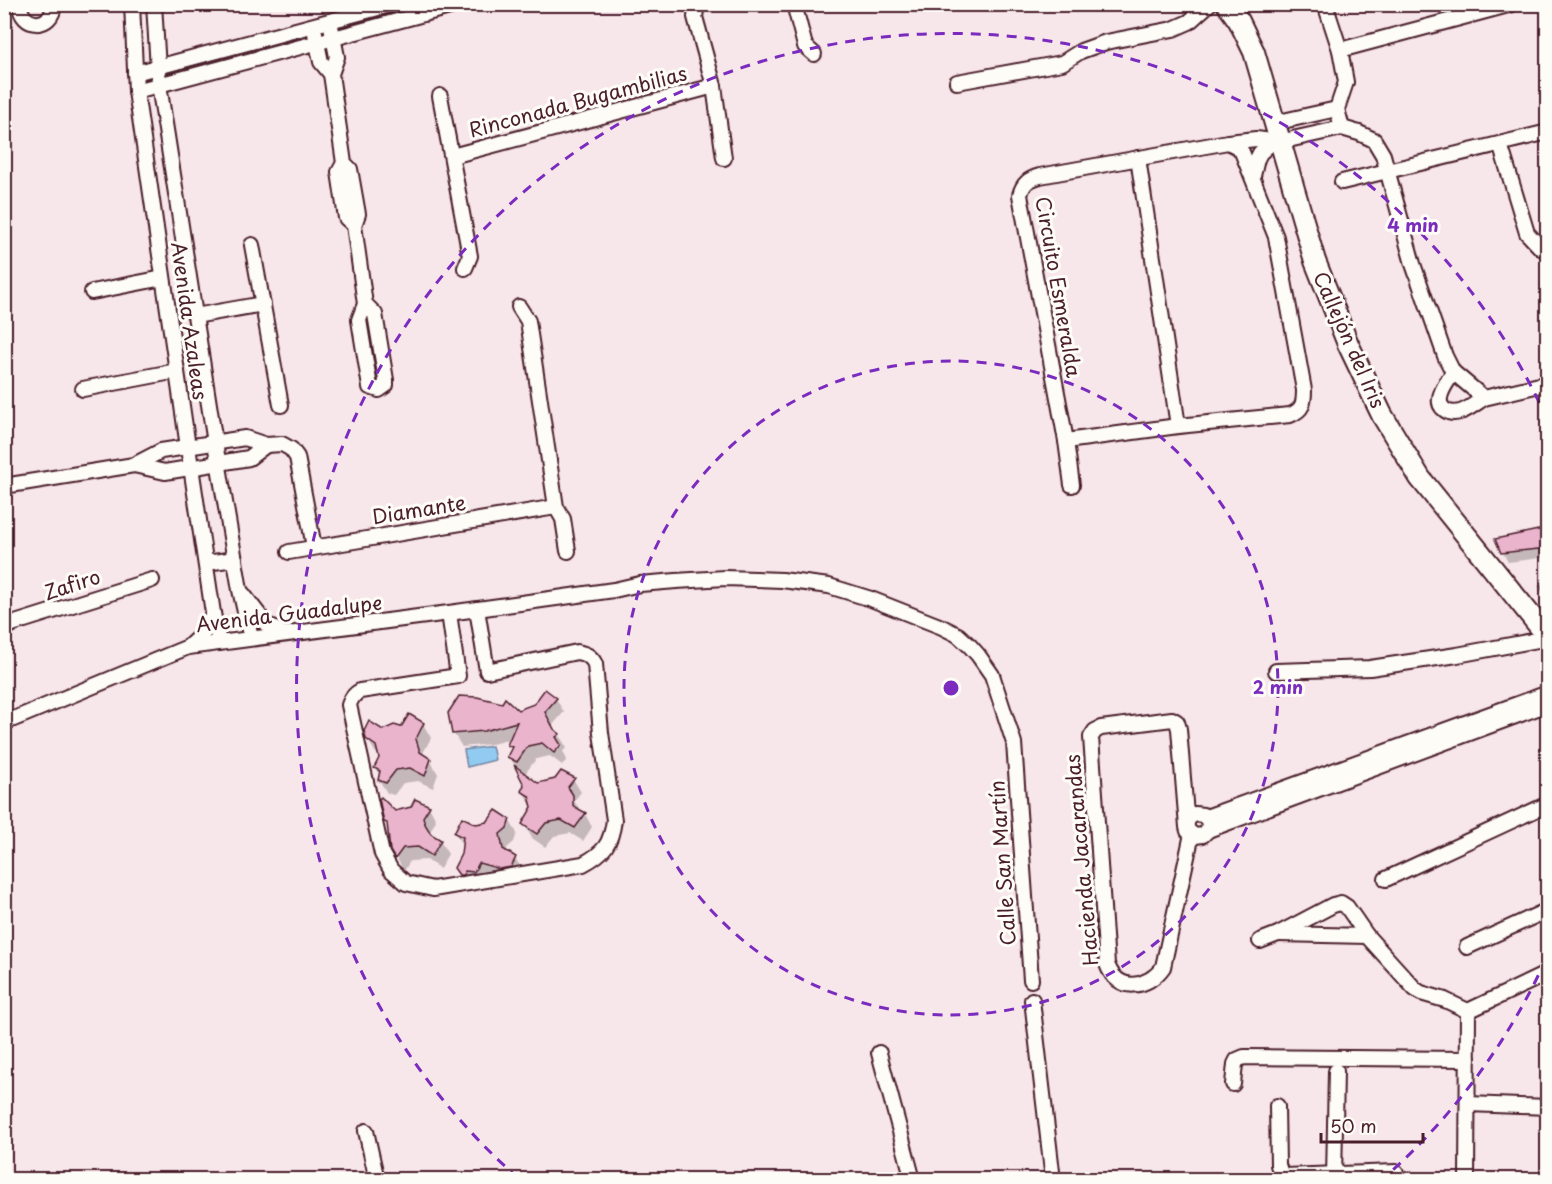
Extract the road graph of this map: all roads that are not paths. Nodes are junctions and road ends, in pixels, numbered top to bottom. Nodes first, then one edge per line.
1 (20, 4) edge
2 (54, 4) edge
3 (132, 4) edge
4 (154, 4) edge
5 (461, 4) edge
6 (686, 4) edge
7 (794, 4) edge
8 (1209, 4) edge
9 (1227, 4) edge
10 (1325, 4) edge
11 (1454, 4) edge
12 (1512, 4) edge
13 (388, 6) edge
14 (696, 11) edge
15 (1458, 19) junction
16 (330, 21) junction
17 (386, 24) junction
18 (314, 25) junction
19 (333, 38) junction
20 (317, 42) junction
21 (1340, 50) junction
22 (814, 54) dead end
23 (157, 67) junction
24 (135, 73) junction
25 (331, 74) junction
26 (957, 82) dead end
27 (159, 85) junction
28 (714, 86) junction
29 (136, 92) junction
30 (440, 96) dead end
31 (1337, 110) junction
32 (1342, 128) junction
33 (1277, 132) junction
34 (1548, 132) edge
35 (1228, 142) junction
36 (1500, 144) junction
37 (452, 156) junction
38 (724, 158) dead end
39 (1138, 158) junction
40 (1387, 171) junction
41 (1253, 176) junction
42 (1342, 183) dead end
43 (252, 245) dead end
44 (1548, 250) edge
45 (465, 268) dead end
46 (163, 278) junction
47 (92, 292) dead end
48 (263, 304) junction
49 (365, 304) junction
50 (519, 307) dead end
51 (195, 316) junction
52 (201, 353) junction
53 (176, 365) junction
54 (1453, 372) junction
55 (1548, 383) edge
56 (83, 389) dead end
57 (1484, 399) junction
58 (281, 405) dead end
59 (1178, 426) junction
60 (1066, 441) junction
61 (215, 442) junction
62 (266, 445) junction
63 (188, 447) junction
64 (219, 463) junction
65 (134, 465) junction
66 (191, 468) junction
67 (1072, 485) dead end
68 (4, 486) edge
69 (556, 507) junction
70 (314, 548) junction
71 (568, 551) dead end
72 (289, 552) dead end
73 (235, 559) junction
74 (206, 563) junction
75 (152, 580) dead end
76 (240, 590) junction
77 (592, 593) joint
78 (477, 609) junction
79 (213, 613) junction
80 (449, 613) junction
81 (8, 625) edge
82 (283, 634) junction
83 (1548, 637) edge
84 (251, 638) junction
85 (219, 643) junction
86 (188, 647) junction
87 (1276, 671) dead end
88 (1544, 700) edge
89 (4, 723) edge
90 (1548, 804) edge
91 (1207, 823) junction
92 (1189, 828) junction
93 (1386, 879) dead end
94 (1548, 910) edge
95 (1278, 934) junction
96 (1367, 936) junction
97 (1260, 942) dead end
98 (1467, 947) dead end
99 (1548, 973) edge
100 (1031, 980) dead end
101 (1032, 1000) dead end
102 (1468, 1011) junction
103 (879, 1053) dead end
104 (1468, 1059) junction
105 (1336, 1071) dead end
106 (1233, 1083) dead end
107 (1468, 1104) junction
108 (1277, 1106) dead end
109 (1548, 1107) edge
110 (366, 1131) dead end
111 (1396, 1172) dead end
112 (1334, 1176) edge
113 (376, 1179) edge
114 (914, 1179) edge
115 (1053, 1179) edge
116 (1467, 1179) edge

1 - 2 street
3 - 24 street, Avenida Azaleas
4 - 23 street, Avenida Azaleas
5 - 17 street
6 - 14 street
7 - 22 street
8 - 26 street
9 - 33 street, Callejón del Iris
10 - 21 street
11 - 15 street
12 - 15 street
13 - 16 street
13 - 17 street
14 - 28 street
15 - 21 street
16 - 18 street
16 - 19 street
17 - 19 street
18 - 20 street
18 - 23 street
19 - 20 street
19 - 25 street
20 - 25 street
20 - 27 street
21 - 31 street
23 - 24 street
23 - 27 street, Avenida Azaleas
24 - 29 street, Avenida Azaleas
25 - 49 street
27 - 29 street
27 - 51 street, Avenida Azaleas
28 - 37 street, Rinconada Bugambilias
28 - 38 street
29 - 46 street, Avenida Azaleas
30 - 37 street
31 - 32 street
31 - 33 street, Circuito Esmeralda
32 - 33 street
32 - 40 street
33 - 35 street, Circuito Esmeralda
33 - 41 street, Circuito Esmeralda
33 - 83 street, Callejón del Iris
34 - 36 street
35 - 39 street, Circuito Esmeralda
35 - 41 street
36 - 40 street
36 - 44 street
37 - 45 street
39 - 59 street
39 - 60 street, Circuito Esmeralda
40 - 42 street
40 - 54 street
41 - 59 street
43 - 48 street
46 - 47 street
46 - 53 street, Avenida Azaleas
48 - 51 street
48 - 58 street
49 - 49 street
50 - 69 street
51 - 52 street, Avenida Azaleas
52 - 53 street
52 - 61 street, Avenida Azaleas
53 - 56 street
53 - 63 street, Avenida Azaleas
54 - 57 street
54 - 57 street
55 - 57 street
59 - 60 street
60 - 67 street, Circuito Esmeralda
61 - 62 street
61 - 63 street
61 - 64 street, Avenida Azaleas
62 - 64 street
62 - 70 street
63 - 65 street
63 - 66 street, Avenida Azaleas
64 - 66 street
64 - 73 street, Avenida Azaleas
65 - 66 street
65 - 68 street
66 - 74 street, Avenida Azaleas
69 - 70 street, Diamante
69 - 71 street
70 - 72 street, Diamante
73 - 74 street
73 - 76 street, Avenida Azaleas
74 - 79 street, Avenida Azaleas
75 - 81 street, Zafiro
76 - 82 street
76 - 84 street, Avenida Azaleas
77 - 78 street, Avenida Guadalupe
77 - 100 street, Calle San Martín
78 - 80 street, Avenida Guadalupe
78 - 80 street
79 - 85 street, Avenida Azaleas
79 - 86 street
80 - 82 street, Avenida Guadalupe
82 - 84 street, Avenida Guadalupe
83 - 87 street
84 - 85 street, Avenida Guadalupe
85 - 86 street, Avenida Guadalupe
86 - 89 street, Avenida Guadalupe
88 - 91 street
90 - 93 street
91 - 92 street
91 - 92 street
92 - 92 street, Hacienda Jacarandas
94 - 98 street
95 - 96 street
95 - 96 street
95 - 97 street
96 - 102 street
99 - 102 street
101 - 115 street
102 - 104 street
103 - 114 street
104 - 106 street
104 - 107 street
105 - 112 street
107 - 109 street
107 - 116 street
108 - 112 street
110 - 113 street
111 - 112 street

